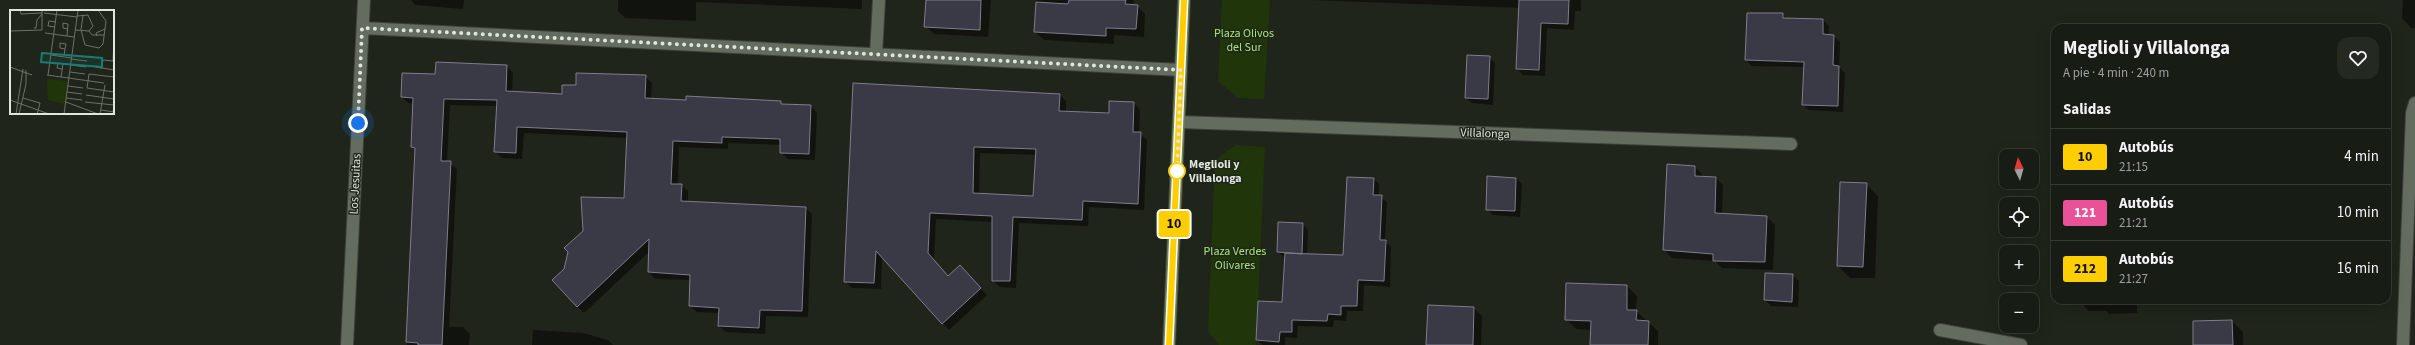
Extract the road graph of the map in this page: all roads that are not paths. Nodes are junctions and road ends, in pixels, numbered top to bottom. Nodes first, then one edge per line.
1 (364, 0) edge
2 (879, 0) edge
3 (1184, 0) edge
4 (362, 28) junction
5 (876, 54) junction
6 (1181, 70) junction
7 (2415, 103) edge
8 (1179, 122) junction
9 (1791, 144) dead end
10 (2406, 256) junction
11 (2415, 280) edge
12 (1940, 330) dead end
13 (347, 345) edge
14 (1169, 345) edge
15 (2021, 345) edge
16 (2403, 345) edge

1 - 4 street, Los Jesuitas
2 - 5 street
3 - 6 main road
4 - 5 street
4 - 13 street, Los Jesuitas
5 - 6 street
6 - 8 main road
7 - 10 street
8 - 9 street, Villalonga
8 - 14 main road
10 - 11 street
10 - 16 street
12 - 15 street

